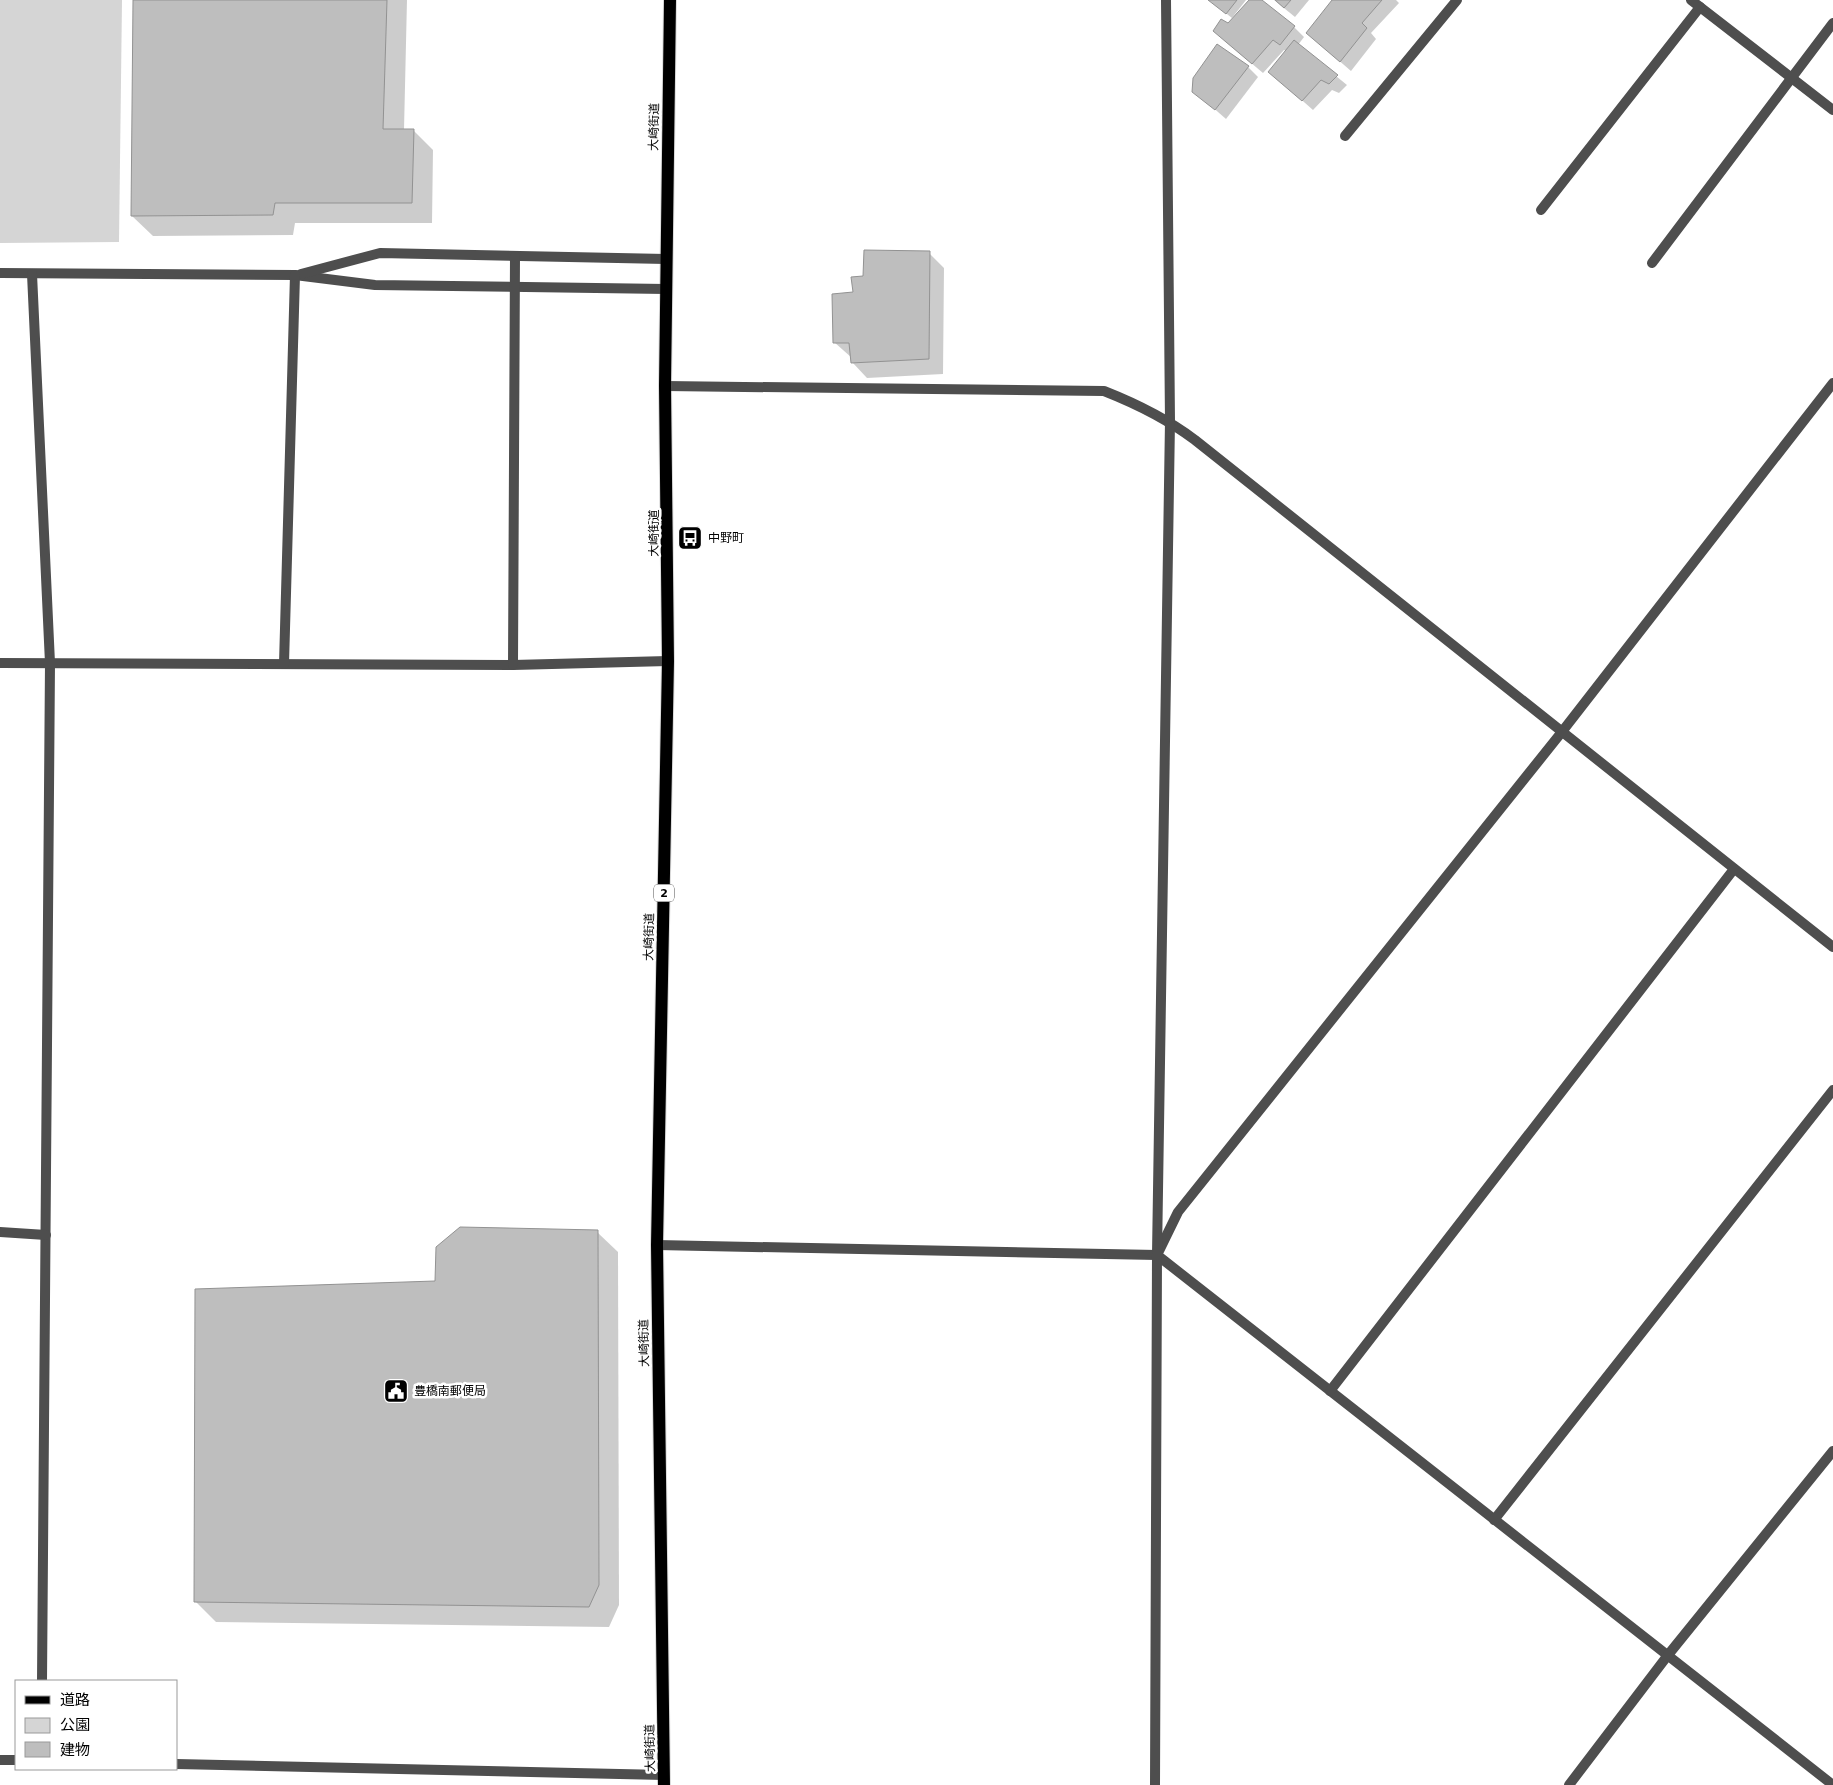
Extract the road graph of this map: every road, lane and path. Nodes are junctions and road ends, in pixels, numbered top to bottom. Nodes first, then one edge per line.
1 (670, 0) edge
2 (1166, 0) edge
3 (1457, 0) edge
4 (1696, 3) edge
5 (1833, 23) edge
6 (1790, 77) junction
7 (1833, 110) edge
8 (1346, 136) dead end
9 (1541, 210) dead end
10 (515, 256) junction
11 (666, 259) junction
12 (1652, 262) dead end
13 (0, 273) edge
14 (32, 274) junction
15 (295, 275) junction
16 (515, 287) junction
17 (666, 289) junction
18 (1833, 383) edge
19 (665, 386) junction
20 (1170, 421) junction
21 (668, 662) junction
22 (0, 663) edge
23 (50, 663) junction
24 (284, 664) junction
25 (513, 665) junction
26 (1561, 733) junction
27 (1734, 869) junction
28 (1833, 947) edge
29 (1833, 1090) edge
30 (0, 1232) edge
31 (46, 1235) junction
32 (657, 1245) junction
33 (1157, 1255) junction
34 (1330, 1391) junction
35 (1833, 1451) edge
36 (1494, 1520) junction
37 (1668, 1656) junction
38 (42, 1680) edge
39 (0, 1760) edge
40 (15, 1760) edge
41 (178, 1764) edge
42 (664, 1780) edge
43 (1155, 1785) edge
44 (1569, 1785) edge
45 (1833, 1785) edge

1 - 11 main road, 大崎街道 / 2
2 - 20 street
3 - 8 street
4 - 6 street
4 - 9 street
5 - 6 street
6 - 7 street
6 - 12 street
10 - 11 street
10 - 15 street
10 - 16 street
11 - 17 main road, 大崎街道 / 2
13 - 14 street
14 - 15 street
14 - 23 street
15 - 16 street
15 - 24 street
16 - 17 street
16 - 25 street
17 - 19 main road, 大崎街道 / 2
18 - 26 street
19 - 20 street
19 - 21 main road, 大崎街道 / 2
20 - 26 street
20 - 33 street
21 - 25 street
21 - 32 main road, 大崎街道 / 2
22 - 23 street
23 - 24 street
23 - 31 street
24 - 25 street
26 - 27 street
26 - 33 street
27 - 28 street
27 - 34 street
29 - 36 street
30 - 31 street
31 - 38 street
32 - 33 street
32 - 42 main road, 大崎街道 / 2
33 - 34 street
33 - 43 street
34 - 36 street
35 - 37 street
36 - 37 street
37 - 44 street
37 - 45 street
39 - 40 street
41 - 42 street

